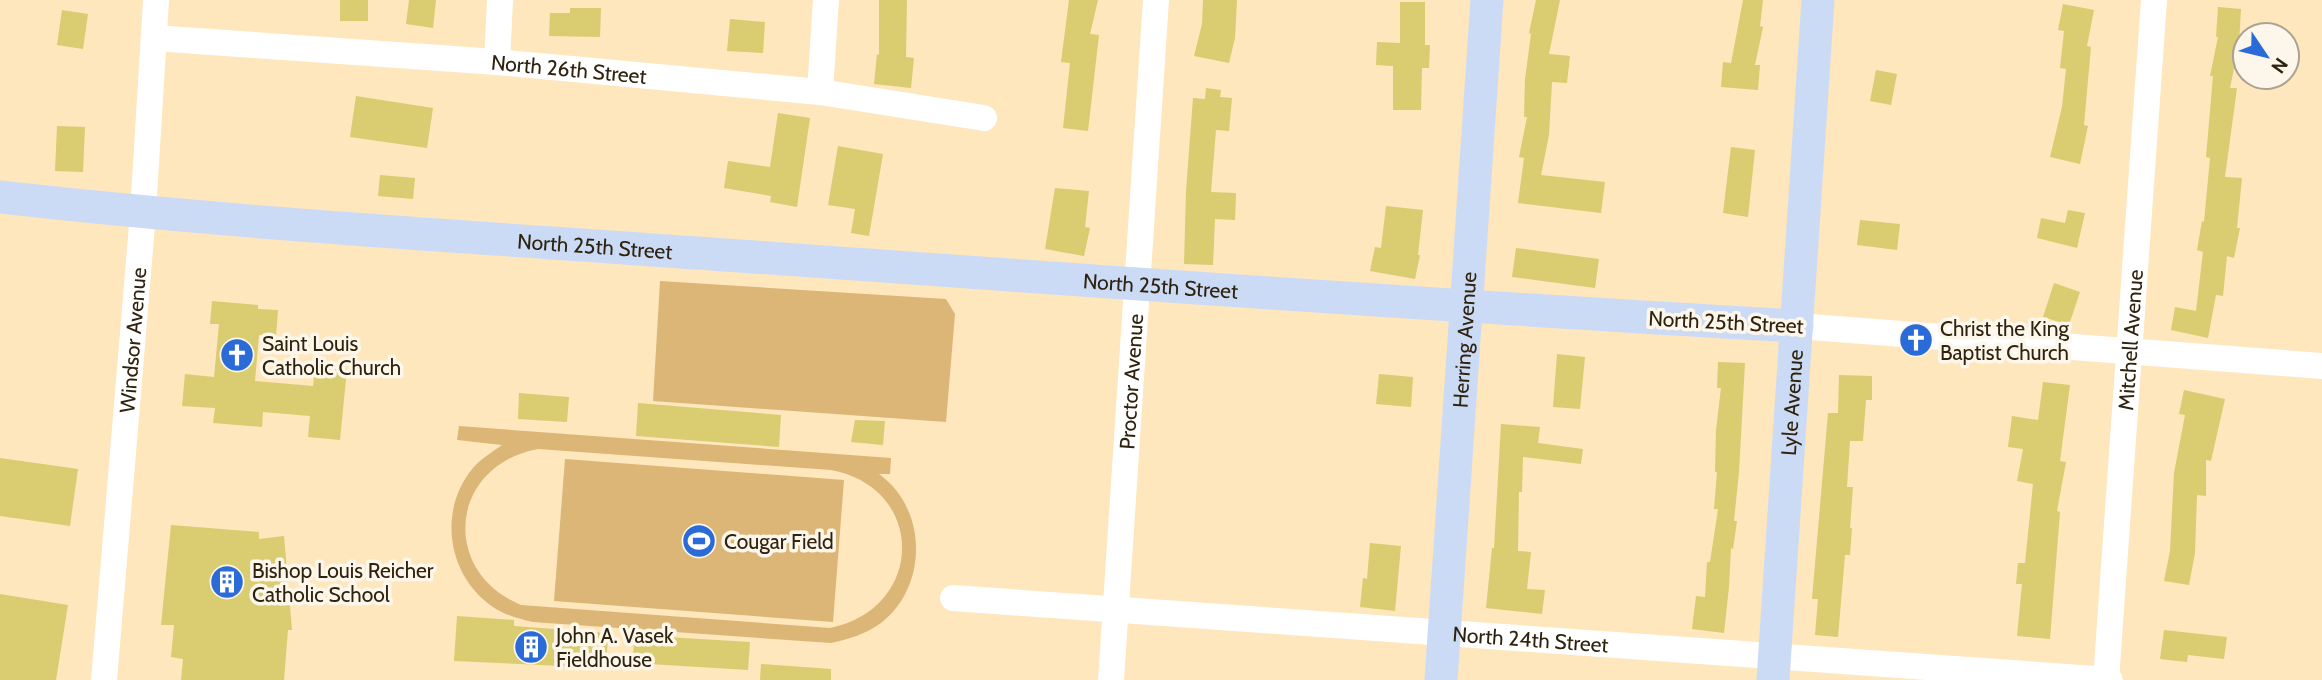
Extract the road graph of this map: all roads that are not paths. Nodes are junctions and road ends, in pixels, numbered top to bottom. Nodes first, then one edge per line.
1 (156, 0) edge
2 (500, 0) edge
3 (827, 0) edge
4 (1156, 0) edge
5 (1487, 0) edge
6 (1818, 0) edge
7 (2154, 0) edge
8 (154, 38) junction
9 (497, 61) junction
10 (821, 92) junction
11 (984, 118) dead end
12 (0, 197) edge
13 (143, 213) junction
14 (1138, 284) junction
15 (1466, 307) junction
16 (1797, 326) junction
17 (2131, 352) junction
18 (2322, 366) edge
19 (953, 598) dead end
20 (1116, 610) junction
21 (1444, 634) junction
22 (1774, 669) edge
23 (104, 680) edge
24 (1111, 680) edge
25 (1441, 680) edge
26 (2107, 680) edge

1 - 8 street, Windsor Avenue
2 - 9 street
3 - 10 street
4 - 14 street, Proctor Avenue
5 - 15 main road, Herring Avenue
6 - 16 main road, Lyle Avenue
7 - 17 street, Mitchell Avenue
8 - 9 street, North 26th Street
8 - 13 street, Windsor Avenue
9 - 10 street, North 26th Street
10 - 11 street, North 26th Street
12 - 13 main road, North 25th Street
13 - 14 main road, North 25th Street
13 - 23 street, Windsor Avenue
14 - 15 main road, North 25th Street
14 - 20 street, Proctor Avenue
15 - 16 main road, North 25th Street
15 - 21 main road, Herring Avenue
16 - 17 street, North 25th Street
16 - 22 main road, Lyle Avenue
17 - 18 street, North 25th Street
17 - 26 street, Mitchell Avenue
19 - 20 street, North 24th Street
20 - 21 street, North 24th Street
20 - 24 street, Proctor Avenue
21 - 22 street, North 24th Street
21 - 25 main road, Herring Avenue
22 - 26 street, North 24th Street

